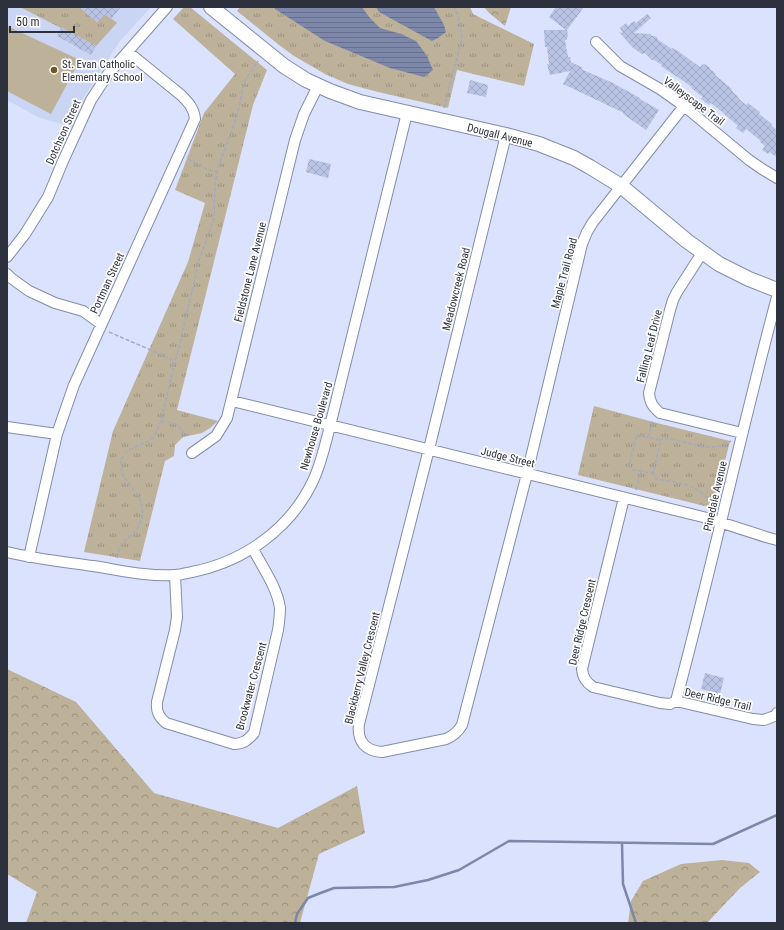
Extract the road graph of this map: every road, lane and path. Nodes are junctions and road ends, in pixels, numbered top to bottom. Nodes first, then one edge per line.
1 (167, 7) edge
2 (212, 7) edge
3 (455, 7) edge
4 (596, 42) dead end
5 (128, 52) junction
6 (258, 61) dead end
7 (318, 86) junction
8 (684, 106) junction
9 (444, 108) dead end
10 (407, 113) junction
11 (506, 135) junction
12 (179, 155) junction
13 (217, 172) junction
14 (777, 178) edge
15 (621, 186) junction
16 (702, 253) junction
17 (7, 257) edge
18 (7, 274) edge
19 (777, 290) edge
20 (777, 297) edge
21 (101, 326) junction
22 (175, 361) junction
23 (232, 401) junction
24 (653, 420) dead end
25 (161, 421) junction
26 (330, 426) junction
27 (7, 427) edge
28 (742, 433) junction
29 (57, 434) junction
30 (184, 436) dead end
31 (648, 437) junction
32 (659, 440) junction
33 (732, 440) dead end
34 (429, 449) junction
35 (192, 454) dead end
36 (641, 471) junction
37 (653, 472) junction
38 (527, 474) junction
39 (636, 490) dead end
40 (624, 498) junction
41 (712, 505) dead end
42 (721, 522) junction
43 (777, 540) edge
44 (253, 549) junction
45 (7, 552) edge
46 (29, 556) junction
47 (117, 558) dead end
48 (175, 575) junction
49 (676, 701) junction
50 (777, 713) edge

1 - 5 street, Dotchson Street
2 - 7 street, Dougall Avenue
3 - 9 path
4 - 8 street, Valleyscape Trail
5 - 12 street, Portman Street
5 - 17 street, Dotchson Street
6 - 13 path
7 - 10 street, Dougall Avenue
7 - 23 street, Fieldstone Lane Avenue
8 - 14 street, Valleyscape Trail
8 - 15 street, Maple Trail Road
10 - 11 street, Dougall Avenue
10 - 26 street, Newhouse Boulevard
11 - 15 street, Dougall Avenue
11 - 34 street, Meadowcreek Road
12 - 13 path
12 - 21 street, Portman Street
13 - 22 path
15 - 16 street, Dougall Avenue
15 - 38 street, Maple Trail Road
16 - 19 street, Dougall Avenue
16 - 28 street, Falling Leaf Drive
18 - 21 street
20 - 28 street, Pinedale Avenue
21 - 22 path
21 - 29 street, Portman Street
22 - 25 path
23 - 26 street, Judge Street
23 - 35 street, Fieldstone Lane Avenue
24 - 31 path
25 - 30 path
25 - 47 path
26 - 34 street, Judge Street
26 - 44 street, Newhouse Boulevard
27 - 29 street
28 - 42 street, Pinedale Avenue
29 - 46 street, Portman Street
31 - 32 path
31 - 36 path
32 - 33 path
32 - 37 path
34 - 38 street, Judge Street
34 - 38 street, Blackberry Valley Crescent
36 - 37 path
36 - 39 path
37 - 41 path
38 - 40 street, Judge Street
40 - 42 street, Judge Street
40 - 49 street, Deer Ridge Crescent
42 - 43 street, Judge Street
42 - 49 street, Pinedale Avenue
44 - 48 street, Newhouse Boulevard
44 - 48 street, Brookwater Crescent
45 - 46 street, Newhouse Boulevard
46 - 48 street, Newhouse Boulevard
49 - 50 street, Deer Ridge Trail

